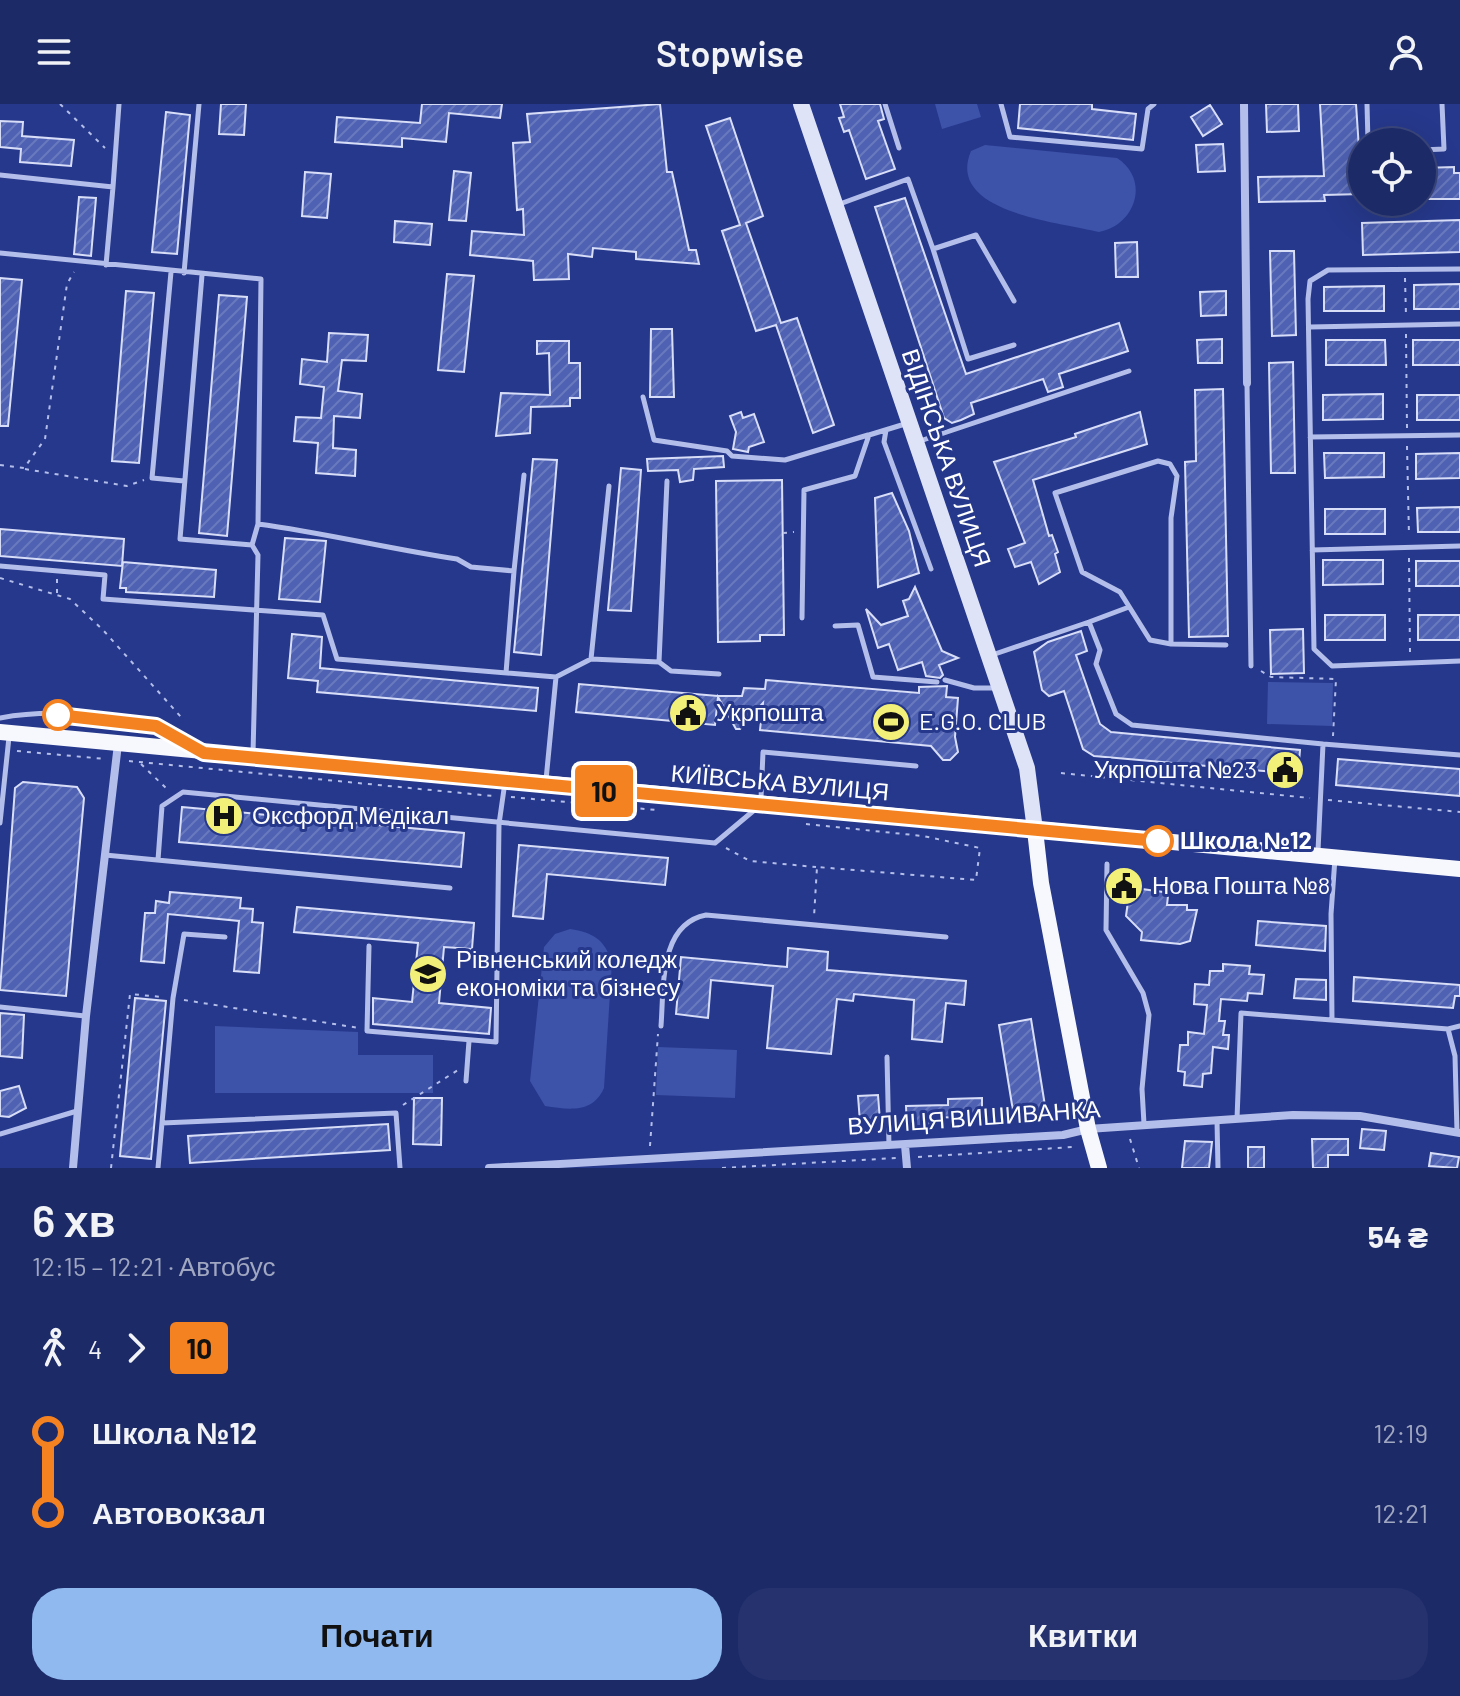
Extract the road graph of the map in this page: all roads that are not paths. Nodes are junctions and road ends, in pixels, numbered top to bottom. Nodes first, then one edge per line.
1 (119, 104) edge
2 (199, 104) edge
3 (801, 104) edge
4 (885, 104) edge
5 (1001, 104) edge
6 (1154, 104) edge
7 (1244, 104) edge
8 (1367, 104) edge
9 (1442, 104) edge
10 (1368, 128) edge
11 (899, 148) dead end
12 (1436, 149) edge
13 (0, 175) edge
14 (113, 187) junction
15 (836, 205) junction
16 (933, 249) junction
17 (0, 253) edge
18 (106, 265) junction
19 (1460, 269) edge
20 (171, 272) junction
21 (184, 273) junction
22 (202, 275) junction
23 (1014, 301) dead end
24 (1460, 324) edge
25 (1310, 327) junction
26 (1014, 345) dead end
27 (1129, 371) dead end
28 (1247, 383) joint
29 (643, 397) dead end
30 (908, 423) junction
31 (886, 429) junction
32 (869, 435) junction
33 (1460, 435) edge
34 (1310, 437) junction
35 (915, 442) junction
36 (524, 475) dead end
37 (184, 481) junction
38 (667, 481) dead end
39 (609, 486) dead end
40 (258, 524) junction
41 (252, 545) junction
42 (1460, 546) edge
43 (1312, 550) junction
44 (0, 566) edge
45 (931, 569) dead end
46 (514, 571) junction
47 (1129, 607) junction
48 (255, 610) junction
49 (802, 618) dead end
50 (1089, 622) junction
51 (835, 626) dead end
52 (1171, 644) junction
53 (1226, 645) dead end
54 (989, 656) junction
55 (591, 659) junction
56 (1460, 661) edge
57 (659, 662) junction
58 (1251, 666) road end
59 (506, 673) junction
60 (719, 674) dead end
61 (556, 677) junction
62 (945, 680) dead end
63 (937, 682) dead end
64 (1000, 688) junction
65 (0, 718) edge
66 (6, 738) edge
67 (1323, 744) junction
68 (118, 752) junction
69 (204, 753) junction
70 (1460, 755) edge
71 (253, 758) junction
72 (916, 766) dead end
73 (546, 785) junction
74 (503, 789) junction
75 (761, 805) junction
76 (0, 823) edge
77 (499, 824) junction
78 (1035, 830) junction
79 (105, 855) junction
80 (1318, 856) junction
81 (1335, 857) junction
82 (158, 860) junction
83 (1107, 864) dead end
84 (1460, 869) edge
85 (450, 888) dead end
86 (225, 937) dead end
87 (946, 937) dead end
88 (369, 946) dead end
89 (0, 1007) edge
90 (86, 1016) junction
91 (1332, 1020) junction
92 (661, 1026) road end
93 (1460, 1026) edge
94 (1448, 1029) junction
95 (469, 1041) junction
96 (887, 1057) dead end
97 (466, 1081) dead end
98 (78, 1110) junction
99 (1237, 1119) junction
100 (1217, 1120) junction
101 (162, 1123) junction
102 (1144, 1125) junction
103 (1088, 1129) junction
104 (1458, 1133) edge
105 (0, 1134) edge
106 (905, 1145) junction
107 (889, 1146) junction
108 (668, 1157) junction
109 (73, 1168) edge
110 (158, 1168) edge
111 (400, 1168) edge
112 (489, 1168) edge
113 (669, 1168) edge
114 (907, 1168) edge
115 (1099, 1168) edge
116 (1218, 1168) edge

1 - 14 lane
2 - 21 lane
3 - 15 main road, ВІДІНСЬКА ВУЛИЦЯ
4 - 11 lane
5 - 6 lane
7 - 28 street
8 - 10 lane
9 - 12 lane
13 - 14 lane
14 - 18 lane
15 - 16 lane
15 - 30 main road, ВІДІНСЬКА ВУЛИЦЯ
16 - 23 lane
16 - 26 lane
17 - 18 lane
18 - 20 lane
19 - 25 lane
20 - 21 lane
20 - 37 lane
21 - 22 lane
22 - 37 lane
22 - 40 lane
24 - 25 lane
25 - 34 lane
27 - 35 lane
28 - 58 lane
29 - 32 lane
30 - 31 lane
30 - 35 main road, ВІДІНСЬКА ВУЛИЦЯ
31 - 32 lane
31 - 45 lane
32 - 49 lane
33 - 34 lane
34 - 43 lane
35 - 54 main road, ВІДІНСЬКА ВУЛИЦЯ
36 - 46 lane
37 - 41 lane
38 - 57 lane
39 - 55 lane
40 - 41 lane
40 - 46 lane
41 - 48 lane
42 - 43 lane
43 - 56 lane
44 - 48 lane
46 - 59 lane
47 - 50 lane
47 - 52 lane
47 - 52 lane
48 - 59 lane
48 - 71 lane
50 - 54 lane
50 - 67 lane
51 - 63 lane
52 - 53 lane
54 - 64 main road, ВІДІНСЬКА ВУЛИЦЯ
55 - 57 lane
55 - 61 lane
57 - 60 lane
59 - 61 lane
61 - 73 lane
62 - 64 lane
64 - 78 main road, ВІДІНСЬКА ВУЛИЦЯ
65 - 69 lane
66 - 68 main road, КИЇВСЬКА ВУЛИЦЯ
66 - 76 lane
67 - 70 lane
67 - 80 lane
68 - 69 main road, КИЇВСЬКА ВУЛИЦЯ
68 - 79 street
69 - 71 main road, КИЇВСЬКА ВУЛИЦЯ
71 - 74 main road, КИЇВСЬКА ВУЛИЦЯ
72 - 75 lane
73 - 74 main road, КИЇВСЬКА ВУЛИЦЯ
73 - 75 main road, КИЇВСЬКА ВУЛИЦЯ
74 - 77 lane
75 - 77 lane
75 - 78 main road, КИЇВСЬКА ВУЛИЦЯ
77 - 82 lane
77 - 95 lane
78 - 80 main road, КИЇВСЬКА ВУЛИЦЯ
78 - 103 main road
79 - 82 lane
79 - 90 street
80 - 81 main road, КИЇВСЬКА ВУЛИЦЯ
81 - 84 main road, КИЇВСЬКА ВУЛИЦЯ
81 - 91 lane
82 - 85 lane
83 - 102 lane
86 - 101 lane
87 - 92 lane
88 - 95 lane
89 - 90 lane
90 - 98 street
91 - 94 lane
91 - 99 lane
93 - 94 lane
94 - 104 lane
95 - 97 lane
96 - 107 lane
98 - 105 lane
98 - 109 street
99 - 100 street, ВУЛИЦЯ ВИШИВАНКА
99 - 104 street, ВУЛИЦЯ ВИШИВАНКА
100 - 102 street, ВУЛИЦЯ ВИШИВАНКА
100 - 116 lane
101 - 110 lane
101 - 111 lane
102 - 103 street, ВУЛИЦЯ ВИШИВАНКА
103 - 106 street, ВУЛИЦЯ ВИШИВАНКА
103 - 115 main road
106 - 107 street, ВУЛИЦЯ ВИШИВАНКА
106 - 114 street
107 - 108 street, ВУЛИЦЯ ВИШИВАНКА
108 - 112 street, ВУЛИЦЯ ВИШИВАНКА
108 - 113 street

